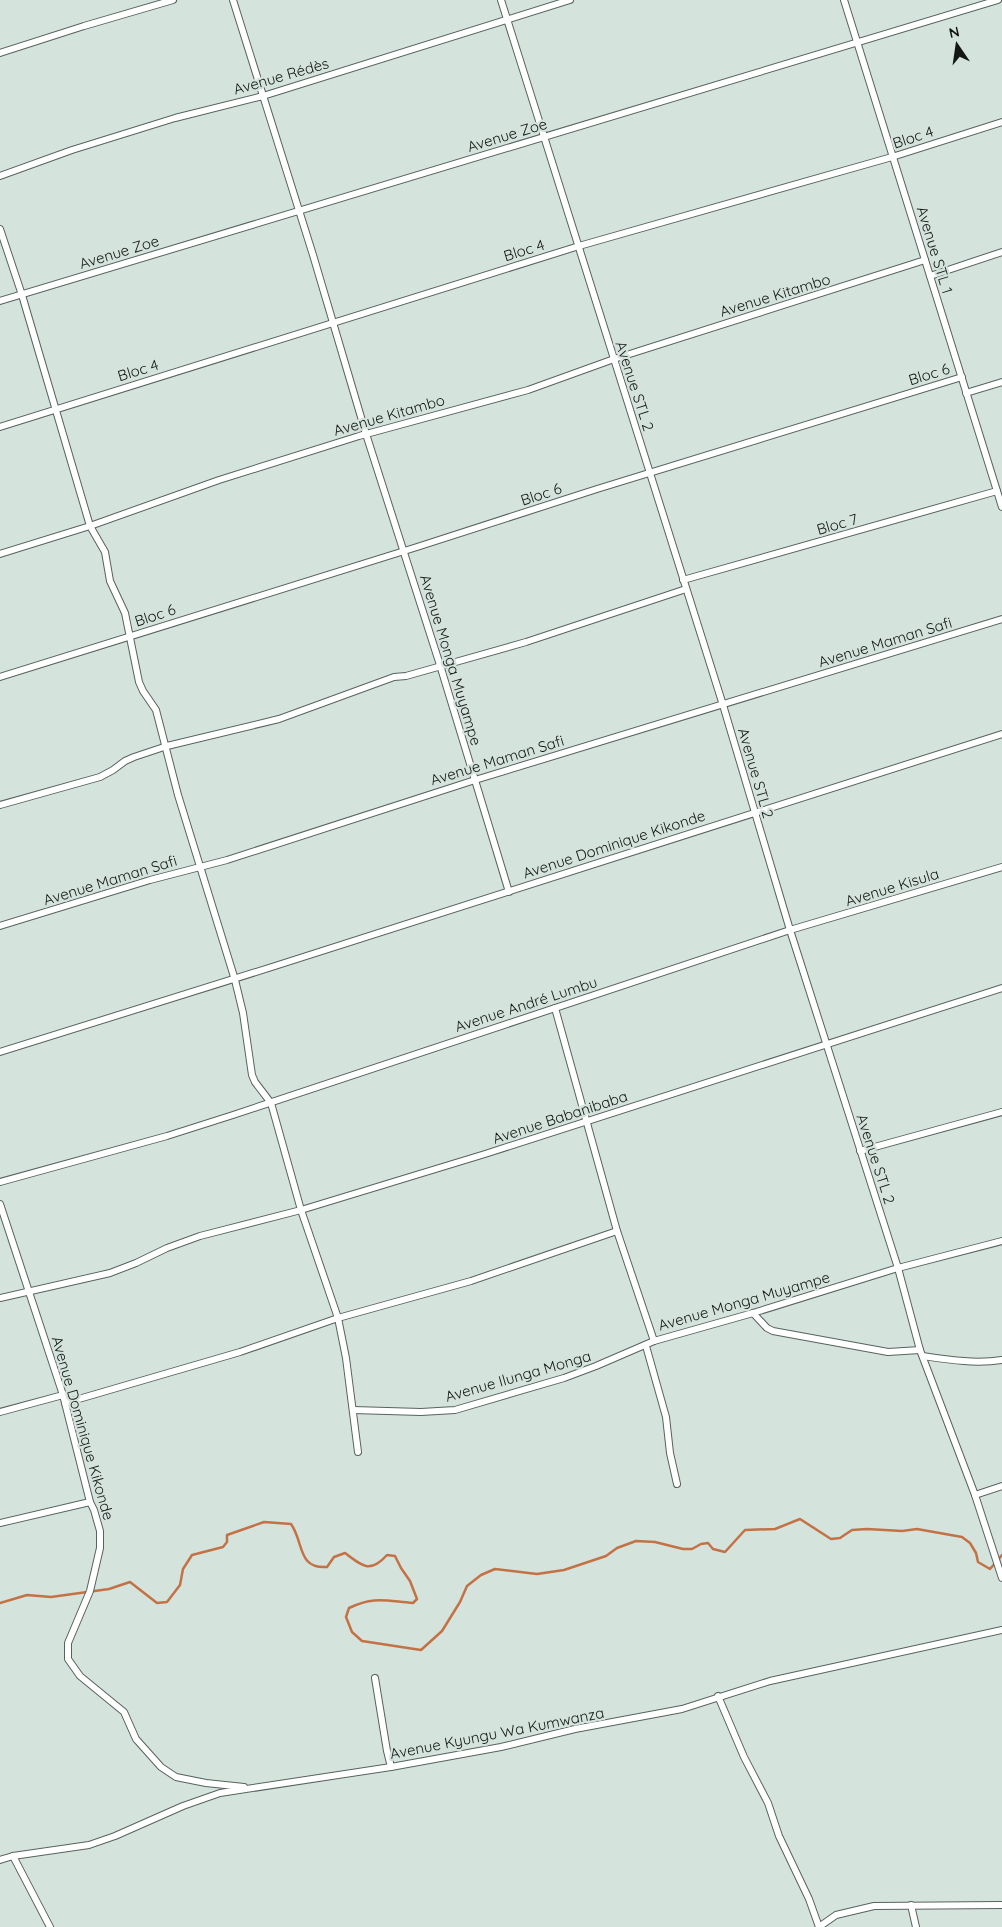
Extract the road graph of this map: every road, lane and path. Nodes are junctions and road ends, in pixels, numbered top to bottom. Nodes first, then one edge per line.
1 (173, 0) edge
2 (233, 0) edge
3 (501, 0) edge
4 (570, 0) edge
5 (844, 0) edge
6 (998, 0) edge
7 (507, 20) junction
8 (857, 42) junction
9 (0, 53) edge
10 (263, 96) junction
11 (1002, 122) edge
12 (544, 137) junction
13 (892, 156) junction
14 (0, 176) edge
15 (298, 210) junction
16 (0, 229) edge
17 (579, 246) junction
18 (1002, 252) edge
19 (925, 260) junction
20 (930, 276) junction
21 (22, 295) junction
22 (0, 301) edge
23 (333, 323) junction
24 (614, 359) junction
25 (962, 377) junction
26 (1002, 382) edge
27 (966, 394) junction
28 (56, 409) junction
29 (0, 427) edge
30 (366, 434) junction
31 (650, 474) junction
32 (997, 491) junction
33 (1002, 506) edge
34 (90, 526) junction
35 (403, 550) junction
36 (0, 554) edge
37 (683, 580) junction
38 (686, 589) junction
39 (1002, 619) edge
40 (130, 637) junction
41 (440, 665) junction
42 (0, 677) edge
43 (723, 705) junction
44 (1002, 734) edge
45 (167, 746) junction
46 (474, 780) junction
47 (0, 805) edge
48 (755, 812) junction
49 (199, 867) junction
50 (1002, 867) edge
51 (509, 892) junction
52 (0, 926) edge
53 (790, 930) junction
54 (235, 980) junction
55 (1002, 988) edge
56 (555, 1008) junction
57 (826, 1044) junction
58 (0, 1052) edge
59 (271, 1103) junction
60 (1002, 1112) edge
61 (586, 1121) junction
62 (860, 1151) junction
63 (0, 1182) edge
64 (0, 1204) edge
65 (301, 1210) junction
66 (617, 1231) junction
67 (1002, 1240) edge
68 (898, 1268) junction
69 (29, 1291) junction
70 (0, 1298) edge
71 (754, 1313) junction
72 (338, 1318) junction
73 (654, 1341) junction
74 (646, 1346) junction
75 (922, 1353) junction
76 (1002, 1360) edge
77 (63, 1395) junction
78 (65, 1403) junction
79 (353, 1410) junction
80 (0, 1412) edge
81 (358, 1452) dead end
82 (677, 1484) dead end
83 (1002, 1486) edge
84 (975, 1495) junction
85 (90, 1502) junction
86 (0, 1523) edge
87 (1002, 1578) edge
88 (1002, 1630) edge
89 (375, 1678) dead end
90 (718, 1696) junction
91 (391, 1767) junction
92 (254, 1788) junction
93 (13, 1856) junction
94 (0, 1860) edge
95 (911, 1906) junction
96 (1002, 1906) edge
97 (50, 1927) edge
98 (819, 1927) edge
99 (916, 1927) edge

1 - 9 street
2 - 10 street, Avenue Monga Muyampe
3 - 7 street, Avenue STL 2
4 - 7 street, Avenue Rédès
5 - 8 street, Avenue STL 1
6 - 8 street, Avenue Zoe
7 - 10 street, Avenue Rédès
7 - 12 street, Avenue STL 2
8 - 12 street, Avenue Zoe
8 - 13 street, Avenue STL 1
10 - 14 street, Avenue Rédès
10 - 15 street, Avenue Monga Muyampe
11 - 13 street, Bloc 4
12 - 15 street, Avenue Zoe
12 - 17 street, Avenue STL 2
13 - 17 street, Bloc 4
13 - 19 street, Avenue STL 1
15 - 21 street, Avenue Zoe
15 - 23 street, Avenue Monga Muyampe
16 - 21 street
17 - 23 street, Bloc 4
17 - 24 street, Avenue STL 2
18 - 20 street
19 - 20 street, Avenue STL 1
19 - 24 street, Avenue Kitambo
20 - 25 street, Avenue STL 1
21 - 22 street, Avenue Zoe
21 - 28 street
23 - 28 street, Bloc 4
23 - 30 street, Avenue Monga Muyampe
24 - 30 street, Avenue Kitambo
24 - 31 street, Avenue STL 2
25 - 27 street, Avenue STL 1
25 - 31 street, Bloc 6
26 - 27 street
27 - 32 street, Avenue STL 1
28 - 29 street, Bloc 4
28 - 34 street
30 - 34 street, Avenue Kitambo
30 - 35 street, Avenue Monga Muyampe
31 - 35 street, Bloc 6
31 - 37 street, Avenue STL 2
32 - 33 street, Avenue STL 1
32 - 37 street, Bloc 7
34 - 36 street, Avenue Kitambo
34 - 40 street
35 - 40 street, Bloc 6
35 - 41 street, Avenue Monga Muyampe
37 - 38 street, Avenue STL 2
38 - 41 street
38 - 43 street, Avenue STL 2
39 - 43 street, Avenue Maman Safi
40 - 42 street, Bloc 6
40 - 45 street
41 - 45 street
41 - 46 street, Avenue Monga Muyampe
43 - 46 street, Avenue Maman Safi
43 - 48 street, Avenue STL 2
44 - 48 street, Avenue Dominique Kikonde
45 - 47 street
45 - 49 street
46 - 49 street, Avenue Maman Safi
46 - 51 street, Avenue Monga Muyampe
48 - 51 street, Avenue Dominique Kikonde
48 - 53 street, Avenue STL 2
49 - 52 street, Avenue Maman Safi
49 - 54 street
50 - 53 street, Avenue Kisula
51 - 54 street, Avenue Dominique Kikonde
53 - 56 street, Avenue André Lumbu
53 - 57 street, Avenue STL 2
54 - 58 street, Avenue Dominique Kikonde
54 - 59 street
55 - 57 street, Avenue Babanibaba
56 - 59 street, Avenue André Lumbu
56 - 61 street, Avenue Monga Muyampe
57 - 61 street, Avenue Babanibaba
57 - 62 street, Avenue STL 2
59 - 63 street, Avenue André Lumbu
59 - 65 street
60 - 62 street
61 - 65 street, Avenue Babanibaba
61 - 66 street, Avenue Monga Muyampe
62 - 68 street, Avenue STL 2
64 - 69 street, Avenue Dominique Kikonde
65 - 69 street, Avenue Babanibaba
65 - 72 street
66 - 72 street
66 - 73 street, Avenue Monga Muyampe
67 - 68 street, Avenue Monga Muyampe
68 - 71 street, Avenue Monga Muyampe
68 - 75 street, Avenue STL 2
69 - 70 street, Avenue Babanibaba
69 - 77 street, Avenue Dominique Kikonde
71 - 73 street, Avenue Monga Muyampe
71 - 75 street
72 - 78 street
72 - 79 street
73 - 74 street, Avenue Ilunga Monga
74 - 79 street, Avenue Ilunga Monga
74 - 82 street
75 - 76 street
75 - 84 street, Avenue STL 2
77 - 78 street, Avenue Dominique Kikonde
77 - 80 street
78 - 85 street, Avenue Dominique Kikonde
79 - 81 street
83 - 84 street
84 - 87 street, Avenue STL 2
85 - 86 street
85 - 92 street, Avenue Dominique Kikonde
88 - 90 street, Avenue Kyungu Wa Kumwanza
89 - 91 street
90 - 91 street, Avenue Kyungu Wa Kumwanza
90 - 98 street
91 - 92 street, Avenue Kyungu Wa Kumwanza
92 - 93 street, Avenue Kyungu Wa Kumwanza
93 - 94 street, Avenue Kyungu Wa Kumwanza
93 - 97 street
95 - 96 street
95 - 98 street
95 - 99 street

